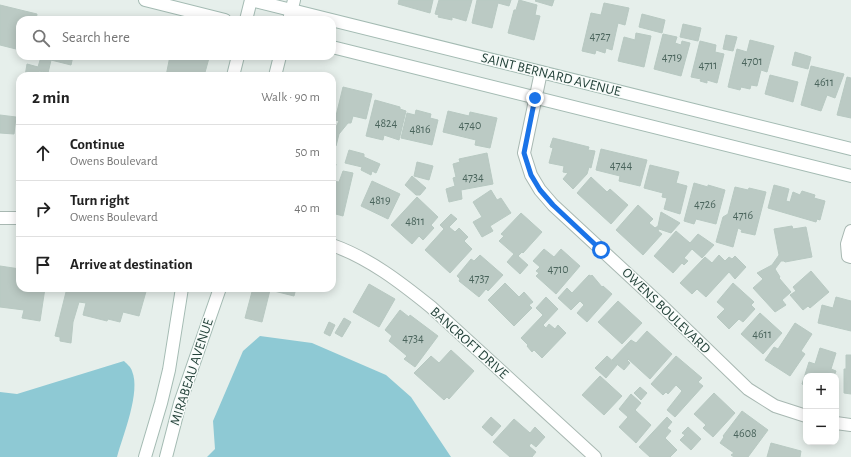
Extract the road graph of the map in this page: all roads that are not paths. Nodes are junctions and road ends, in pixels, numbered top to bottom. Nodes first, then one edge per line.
1 (145, 0) edge
2 (251, 0) edge
3 (292, 10) edge
4 (210, 16) edge
5 (247, 16) edge
6 (316, 16) edge
7 (336, 21) edge
8 (336, 48) edge
9 (237, 60) edge
10 (279, 60) edge
11 (233, 72) edge
12 (276, 72) edge
13 (541, 72) junction
14 (535, 98) junction
15 (851, 149) edge
16 (851, 176) edge
17 (0, 218) edge
18 (16, 218) edge
19 (851, 231) edge
20 (336, 246) edge
21 (851, 257) edge
22 (181, 292) edge
23 (219, 292) edge
24 (803, 415) edge
25 (839, 423) edge
26 (851, 425) edge
27 (145, 457) edge
28 (166, 457) edge
29 (595, 457) edge

1 - 4 street
2 - 3 street, SAINT BERNARD AVENUE
2 - 5 street
3 - 6 street, SAINT BERNARD AVENUE
7 - 13 street, SAINT BERNARD AVENUE
8 - 14 street, SAINT BERNARD AVENUE
9 - 11 street
10 - 12 street
13 - 14 street, OWENS BOULEVARD
13 - 15 street, SAINT BERNARD AVENUE
14 - 16 street, SAINT BERNARD AVENUE
14 - 24 street, OWENS BOULEVARD
17 - 18 street
19 - 21 street
20 - 29 street, BANCROFT DRIVE
22 - 27 street, MIRABEAU AVENUE
23 - 28 street, MIRABEAU AVENUE
25 - 26 street

